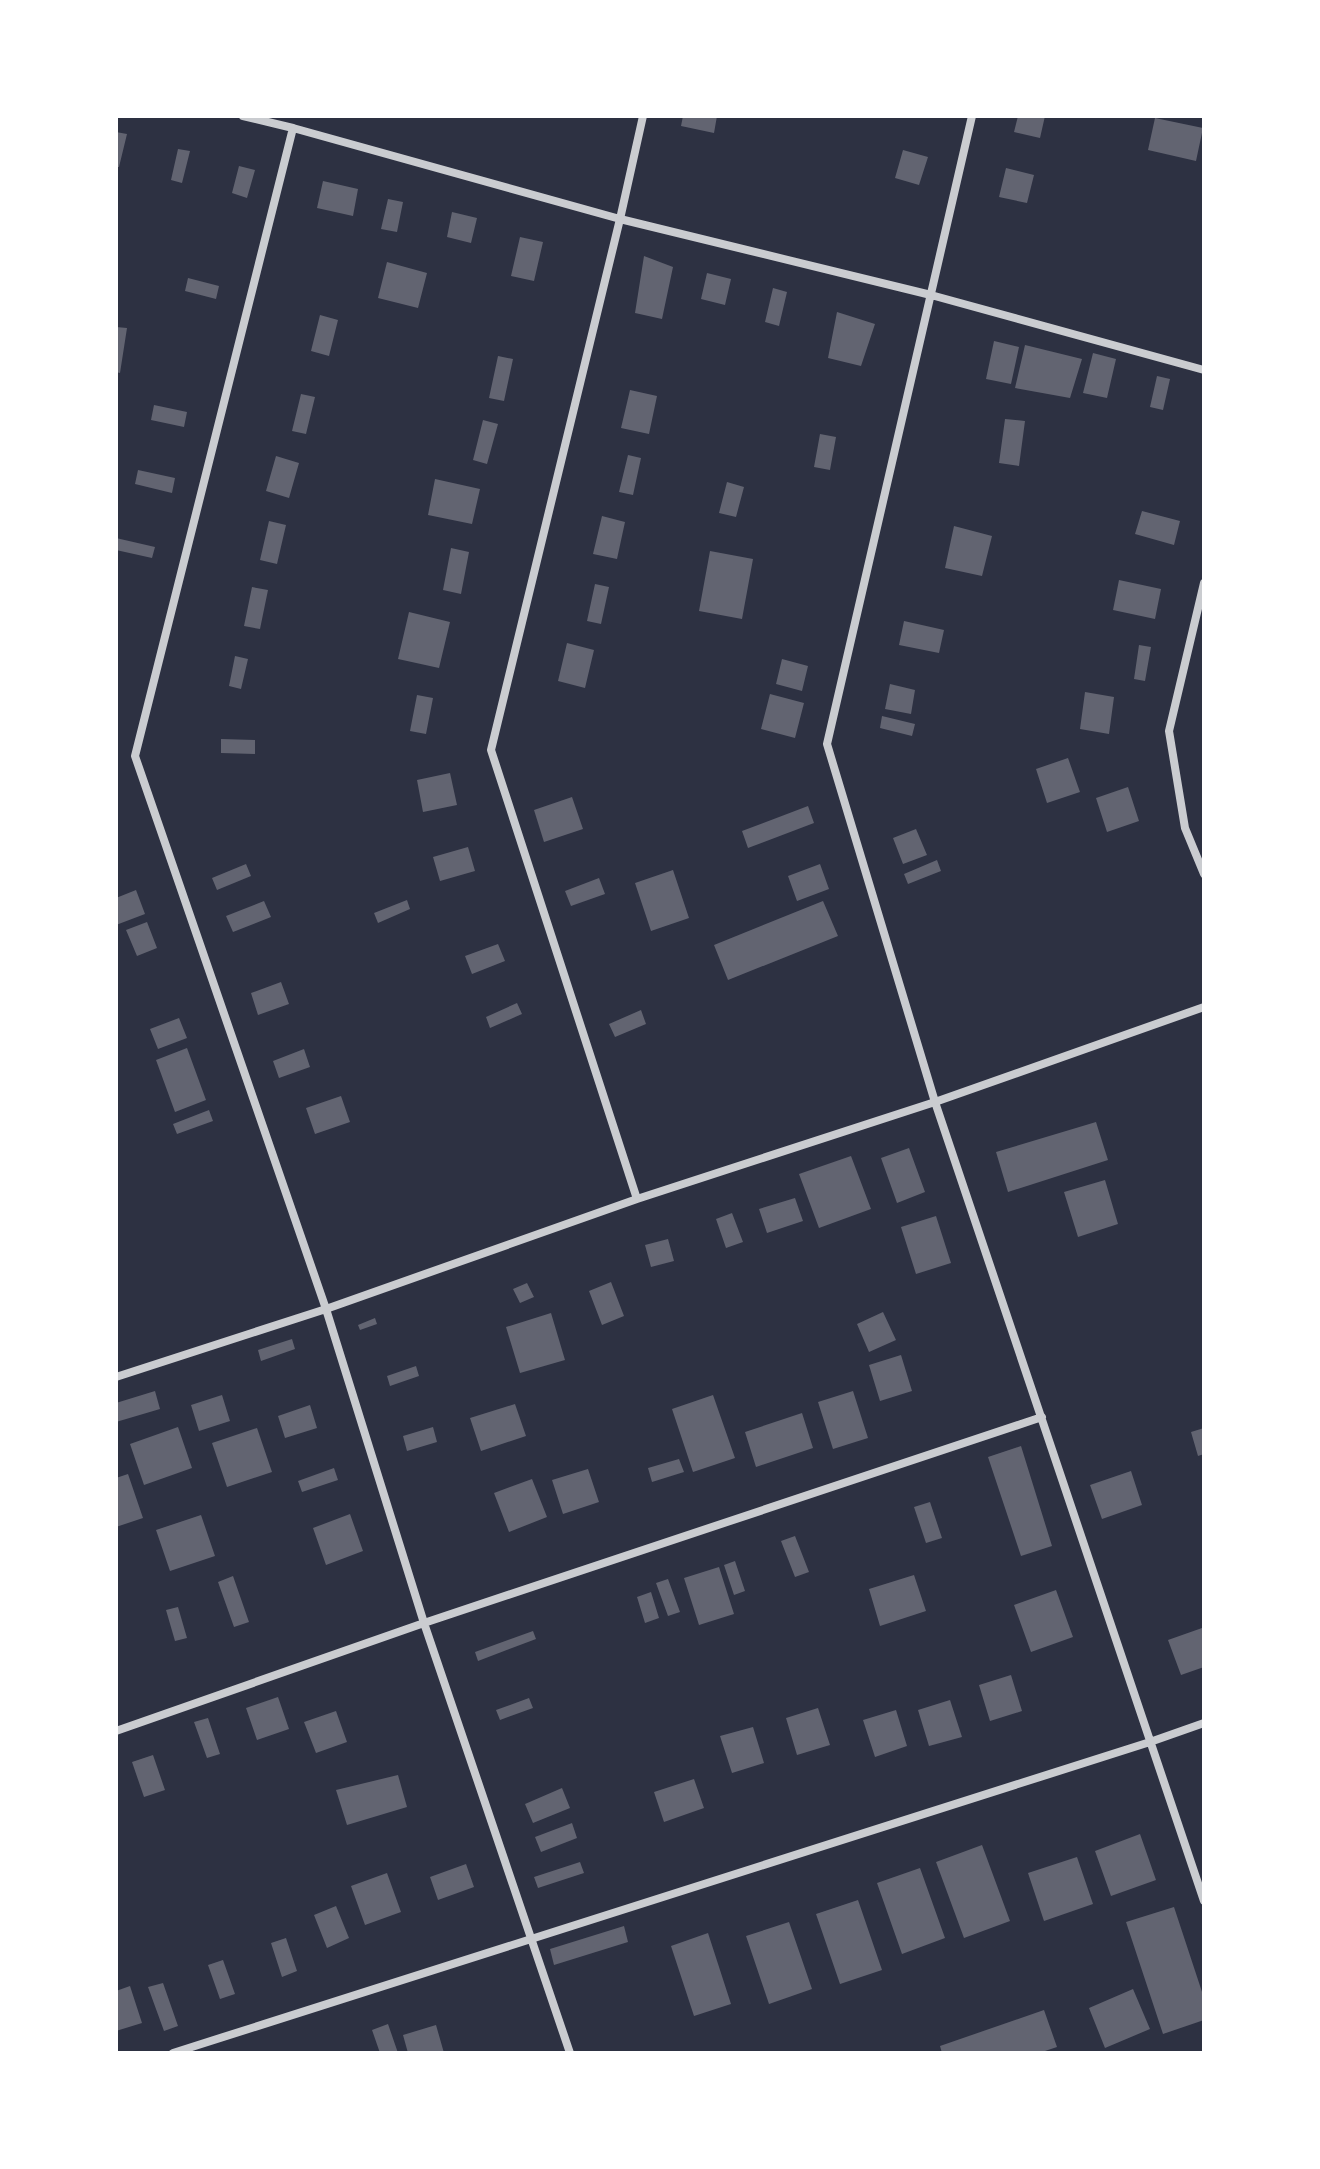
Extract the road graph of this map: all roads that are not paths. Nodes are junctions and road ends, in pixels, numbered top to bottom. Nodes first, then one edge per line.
1 (243, 116) edge
2 (643, 116) edge
3 (972, 116) edge
4 (293, 128) junction
5 (620, 219) junction
6 (931, 295) junction
7 (1204, 370) edge
8 (1204, 583) edge
9 (1204, 874) edge
10 (1204, 1007) edge
11 (935, 1102) junction
12 (637, 1199) junction
13 (326, 1309) junction
14 (116, 1377) edge
15 (1042, 1417) junction
16 (424, 1623) junction
17 (1204, 1723) edge
18 (116, 1731) edge
19 (1150, 1742) junction
20 (1204, 1901) edge
21 (532, 1940) junction
22 (173, 2053) edge
23 (570, 2053) edge

1 - 4 street
2 - 5 street
3 - 6 street
4 - 5 street
4 - 13 street
5 - 6 street
5 - 12 street
6 - 7 street
6 - 11 street
8 - 9 street
10 - 11 street
11 - 12 street
11 - 15 street
12 - 13 street
13 - 14 street
13 - 16 street
15 - 16 street
15 - 19 street
16 - 18 street
16 - 21 street
17 - 19 street
19 - 20 street
19 - 21 street
21 - 22 street
21 - 23 street

